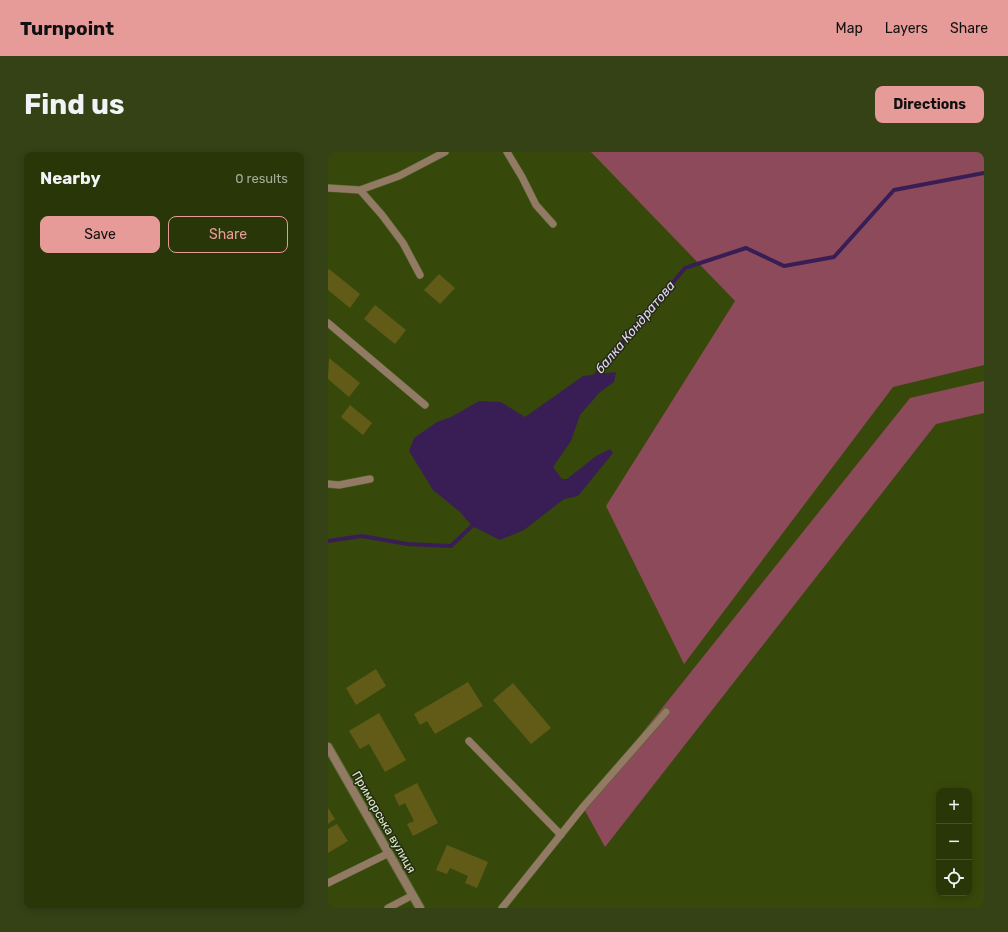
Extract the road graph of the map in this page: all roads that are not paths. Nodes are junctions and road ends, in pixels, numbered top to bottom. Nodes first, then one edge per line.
1 (444, 152) edge
2 (507, 152) edge
3 (328, 188) edge
4 (360, 190) junction
5 (553, 224) dead end
6 (420, 275) dead end
7 (328, 323) edge
8 (425, 404) dead end
9 (370, 479) dead end
10 (328, 484) edge
11 (666, 712) dead end
12 (469, 741) dead end
13 (328, 747) edge
14 (561, 835) junction
15 (389, 853) junction
16 (328, 883) edge
17 (413, 895) junction
18 (388, 908) edge
19 (420, 908) edge
20 (502, 908) edge

1 - 4 lane
2 - 5 lane
3 - 4 lane
4 - 6 lane
7 - 8 lane
9 - 10 lane
11 - 14 lane
12 - 14 lane
13 - 15 street, Приморська вулиця
14 - 20 lane
15 - 16 lane
15 - 17 street, Приморська вулиця
17 - 18 lane
17 - 19 street, Приморська вулиця

